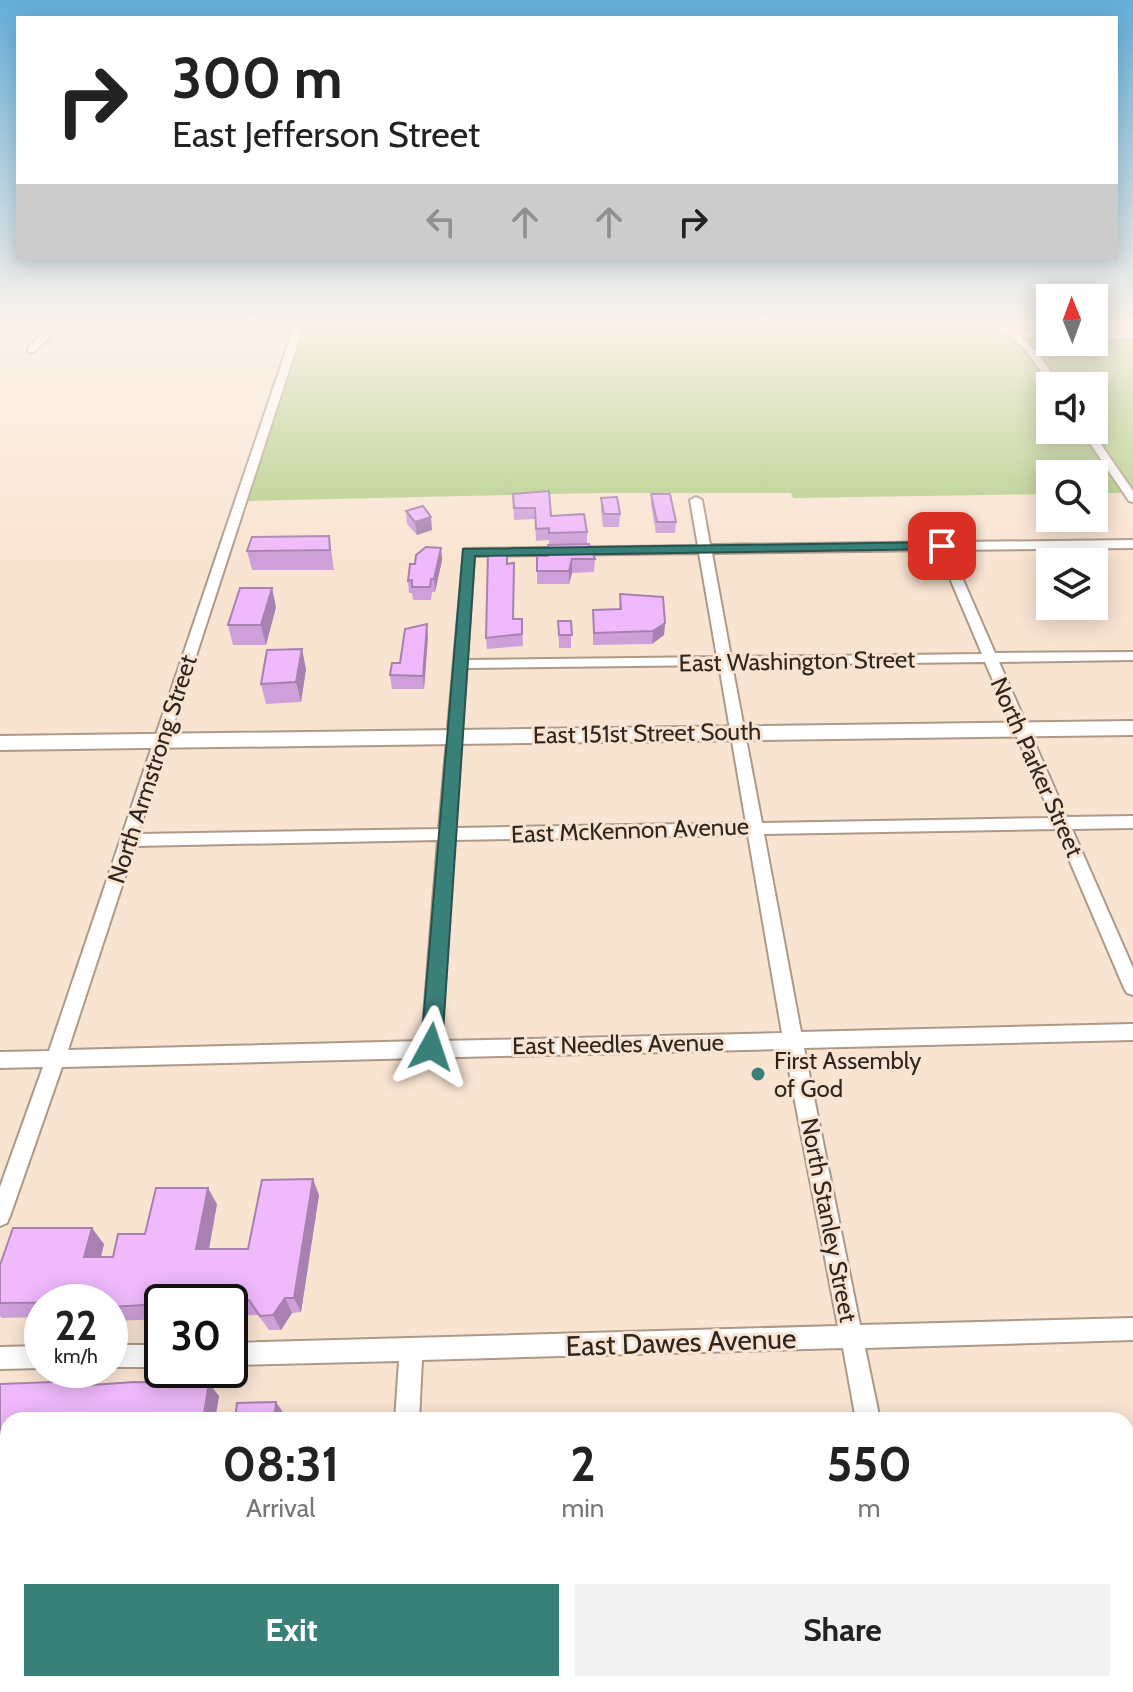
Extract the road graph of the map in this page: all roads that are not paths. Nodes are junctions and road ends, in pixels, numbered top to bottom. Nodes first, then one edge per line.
1 (274, 400) edge
2 (1096, 444) edge
3 (1133, 499) edge
4 (696, 500) dead end
5 (1133, 544) edge
6 (942, 546) junction
7 (706, 548) junction
8 (1133, 656) edge
9 (989, 658) junction
10 (726, 662) junction
11 (461, 664) junction
12 (1133, 728) edge
13 (1020, 730) junction
14 (737, 731) junction
15 (453, 736) junction
16 (160, 741) junction
17 (0, 743) edge
18 (1133, 822) edge
19 (1061, 823) junction
20 (756, 827) junction
21 (448, 835) junction
22 (128, 840) junction
23 (1133, 988) edge
24 (1133, 1032) edge
25 (793, 1041) junction
26 (431, 1047) junction
27 (56, 1058) junction
28 (0, 1060) edge
29 (0, 1216) edge
30 (1133, 1329) edge
31 (852, 1337) junction
32 (411, 1352) junction
33 (248, 1354) edge
34 (24, 1357) edge
35 (0, 1358) edge
36 (407, 1412) edge
37 (866, 1412) edge

1 - 16 street, North Armstrong Street
2 - 3 street
4 - 7 street, North Stanley Street
5 - 6 street
6 - 7 street
6 - 9 street, North Parker Street
7 - 10 street, North Stanley Street
7 - 11 street
8 - 9 street, East Washington Street
9 - 10 street, East Washington Street
9 - 13 street, North Parker Street
10 - 11 street, East Washington Street
10 - 14 street, North Stanley Street
11 - 15 street
12 - 13 main road, East 151st Street South
13 - 14 main road, East 151st Street South
13 - 19 street, North Parker Street
14 - 15 main road, East 151st Street South
14 - 20 street, North Stanley Street
15 - 16 main road, East 151st Street South
15 - 21 street
16 - 17 main road, East 151st Street South
16 - 22 street, North Armstrong Street
18 - 19 street, East McKennon Avenue
19 - 20 street, East McKennon Avenue
19 - 23 street, North Parker Street
20 - 21 street, East McKennon Avenue
20 - 25 street, North Stanley Street
21 - 22 street, East McKennon Avenue
21 - 26 street
22 - 27 street, North Armstrong Street
24 - 25 street, East Needles Avenue
25 - 26 street, East Needles Avenue
25 - 31 street, North Stanley Street
26 - 27 street, East Needles Avenue
27 - 28 street, East Needles Avenue
27 - 29 street, North Armstrong Street
30 - 31 street, East Dawes Avenue
31 - 32 street, East Dawes Avenue
31 - 37 street, North Stanley Street
32 - 33 street, East Dawes Avenue
32 - 36 street
34 - 35 street

